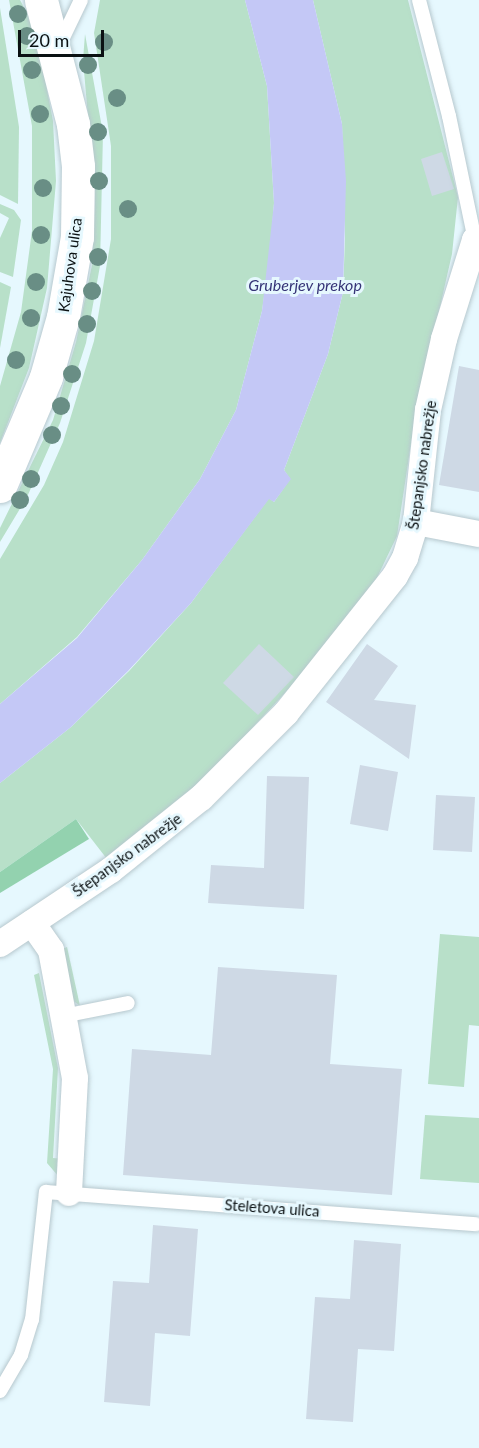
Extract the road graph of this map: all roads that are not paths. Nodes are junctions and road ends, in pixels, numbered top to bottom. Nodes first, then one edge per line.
1 (41, 0) edge
2 (81, 0) edge
3 (419, 0) edge
4 (56, 52) junction
5 (477, 241) edge
6 (0, 486) edge
7 (416, 522) junction
8 (479, 534) edge
9 (32, 923) junction
10 (0, 944) edge
11 (128, 1003) dead end
12 (63, 1016) junction
13 (69, 1193) junction
14 (476, 1224) dead end
15 (0, 1391) edge

1 - 4 main road, Kajuhova ulica
2 - 4 lane
3 - 5 lane, Štepanjsko nabrežje
4 - 6 main road, Kajuhova ulica
5 - 7 street, Štepanjsko nabrežje
7 - 8 street
7 - 9 street, Štepanjsko nabrežje
9 - 10 street, Štepanjsko nabrežje
9 - 12 street
11 - 12 lane
12 - 13 street
13 - 14 lane, Steletova ulica
13 - 15 lane, Steletova ulica

